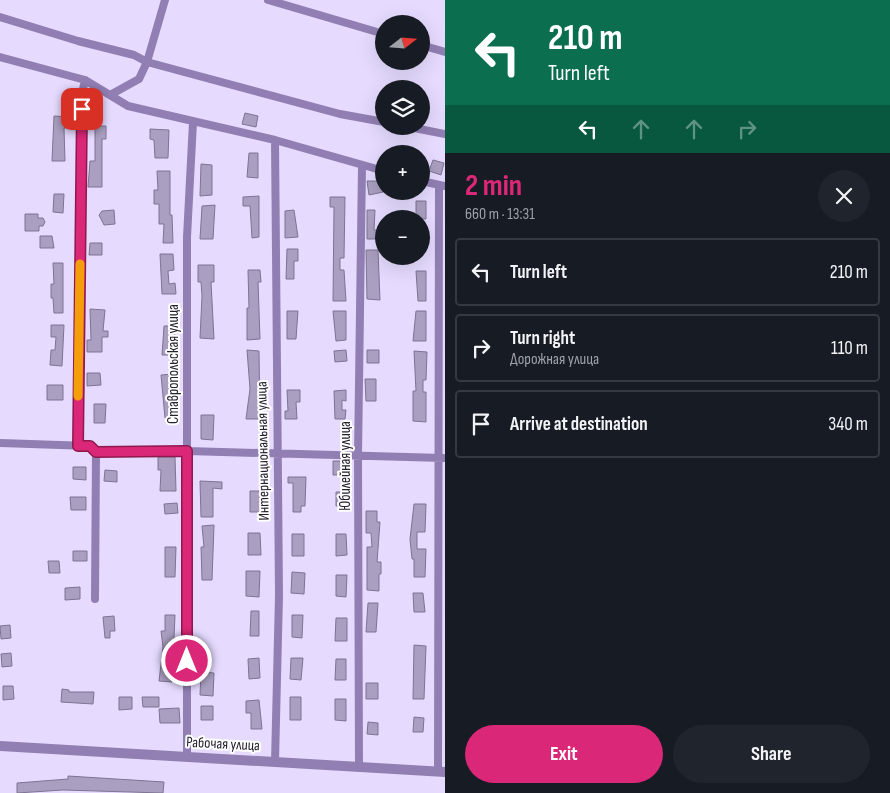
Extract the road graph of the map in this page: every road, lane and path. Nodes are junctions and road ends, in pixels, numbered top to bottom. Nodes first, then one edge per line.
1 (165, 0) edge
2 (268, 0) edge
3 (0, 17) edge
4 (375, 31) edge
5 (430, 48) edge
6 (445, 52) edge
7 (0, 58) edge
8 (147, 62) junction
9 (85, 80) junction
10 (110, 95) junction
11 (375, 120) edge
12 (193, 122) junction
13 (430, 131) edge
14 (445, 134) edge
15 (275, 140) junction
16 (362, 166) junction
17 (375, 170) edge
18 (442, 185) edge
19 (0, 443) edge
20 (78, 446) junction
21 (187, 451) junction
22 (96, 452) junction
23 (277, 455) junction
24 (358, 456) junction
25 (442, 458) edge
26 (95, 599) dead end
27 (0, 746) edge
28 (187, 757) junction
29 (275, 762) junction
30 (359, 767) junction
31 (441, 772) edge

1 - 8 street
2 - 4 street
3 - 8 street
5 - 6 street
7 - 9 street
8 - 10 street
8 - 11 street
9 - 10 street
9 - 20 street
10 - 12 street
12 - 15 street
12 - 21 street, Ставропольская улица
13 - 14 street
15 - 16 street
15 - 23 street, Интернациональная улица
16 - 17 street
16 - 24 street, Юбилейная улица
18 - 25 street
19 - 20 street
20 - 22 street
21 - 22 street
21 - 23 street
21 - 28 street, Ставропольская улица
22 - 26 street
23 - 24 street
23 - 29 street, Интернациональная улица
24 - 25 street
24 - 30 street, Юбилейная улица
25 - 31 street
27 - 28 street, Рабочая улица
28 - 29 street, Рабочая улица
29 - 30 street, Рабочая улица
30 - 31 street, Рабочая улица

